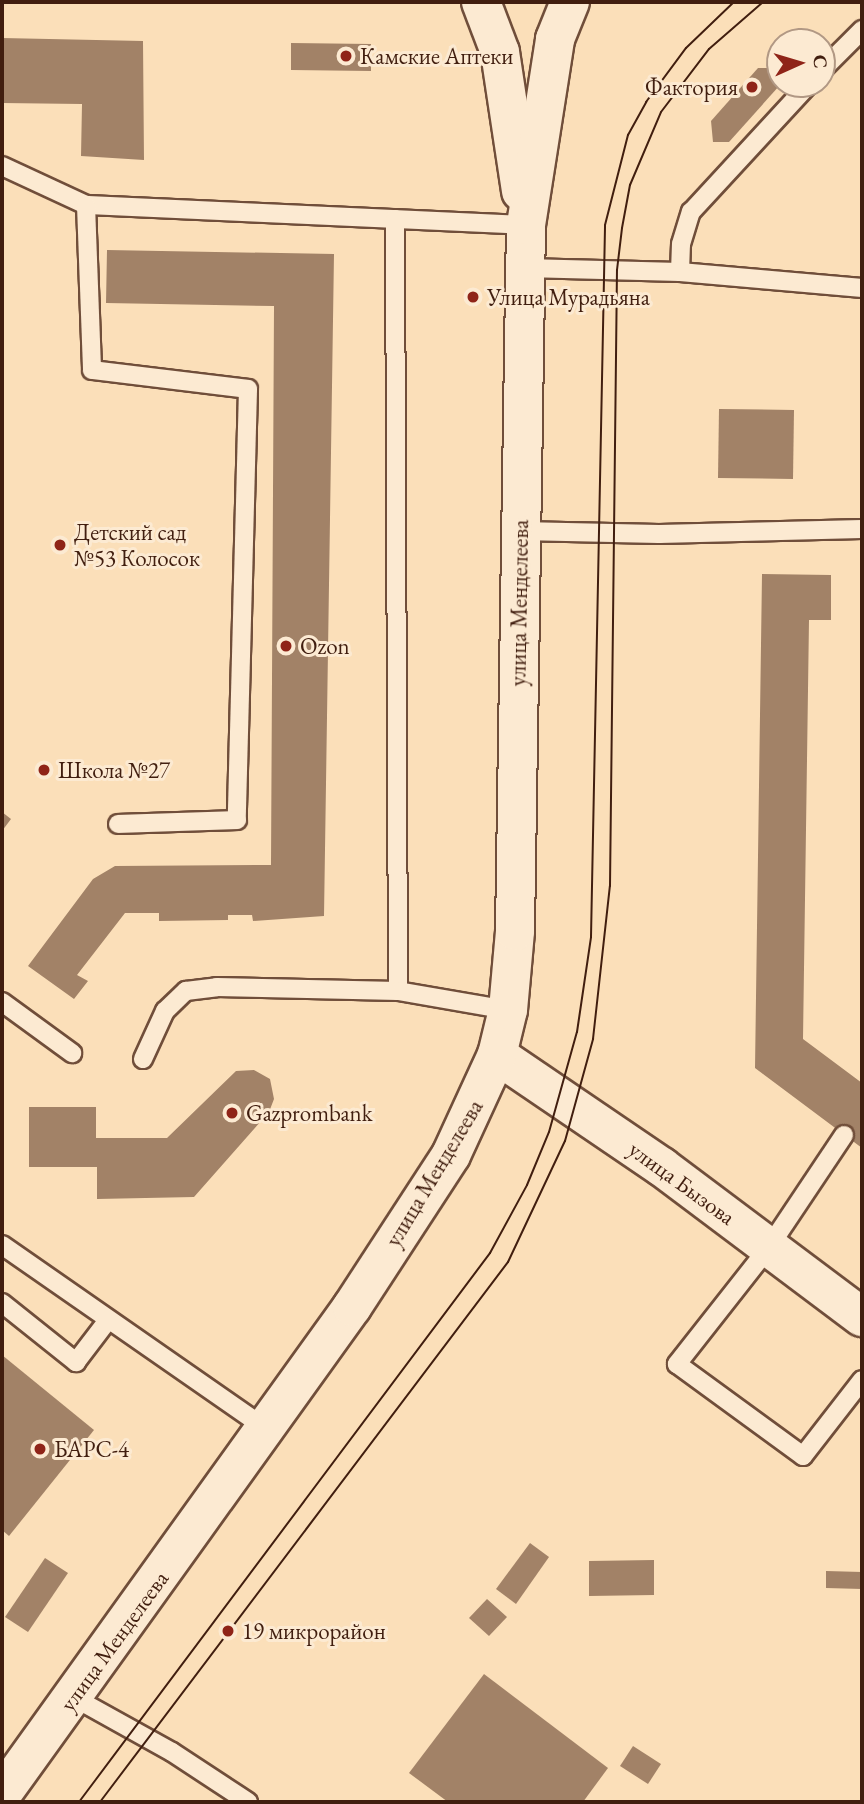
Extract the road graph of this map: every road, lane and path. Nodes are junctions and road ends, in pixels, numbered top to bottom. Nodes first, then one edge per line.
1 (481, 2) edge
2 (570, 2) edge
3 (862, 30) edge
4 (836, 56) edge
5 (796, 98) edge
6 (2, 166) edge
7 (86, 205) junction
8 (395, 219) junction
9 (526, 225) junction
10 (525, 268) junction
11 (680, 272) junction
12 (862, 288) edge
13 (862, 529) edge
14 (520, 531) junction
15 (118, 824) dead end
16 (398, 991) junction
17 (2, 1002) edge
18 (508, 1010) junction
19 (72, 1053) dead end
20 (498, 1055) junction
21 (143, 1059) dead end
22 (844, 1135) dead end
23 (2, 1245) edge
24 (769, 1247) junction
25 (2, 1303) edge
26 (862, 1317) edge
27 (108, 1320) junction
28 (862, 1380) edge
29 (267, 1429) junction
30 (74, 1697) junction
31 (2, 1794) edge
32 (248, 1802) edge

1 - 9 main road, улица Менделеева
2 - 9 main road, улица Менделеева
3 - 4 lane
5 - 11 lane
6 - 7 lane
7 - 8 lane
7 - 15 lane
8 - 9 lane
8 - 16 lane
9 - 10 main road, улица Менделеева
10 - 11 lane
10 - 14 main road, улица Менделеева
11 - 12 lane
13 - 14 lane
14 - 18 main road, улица Менделеева
16 - 18 lane
16 - 21 lane
17 - 19 lane
18 - 20 main road, улица Менделеева
20 - 24 main road, улица Бызова
20 - 29 main road, улица Менделеева
22 - 24 lane
23 - 27 lane
24 - 26 main road, улица Бызова
24 - 28 lane
25 - 27 lane
27 - 29 lane
29 - 30 main road, улица Менделеева
30 - 31 main road, улица Менделеева
30 - 32 lane

